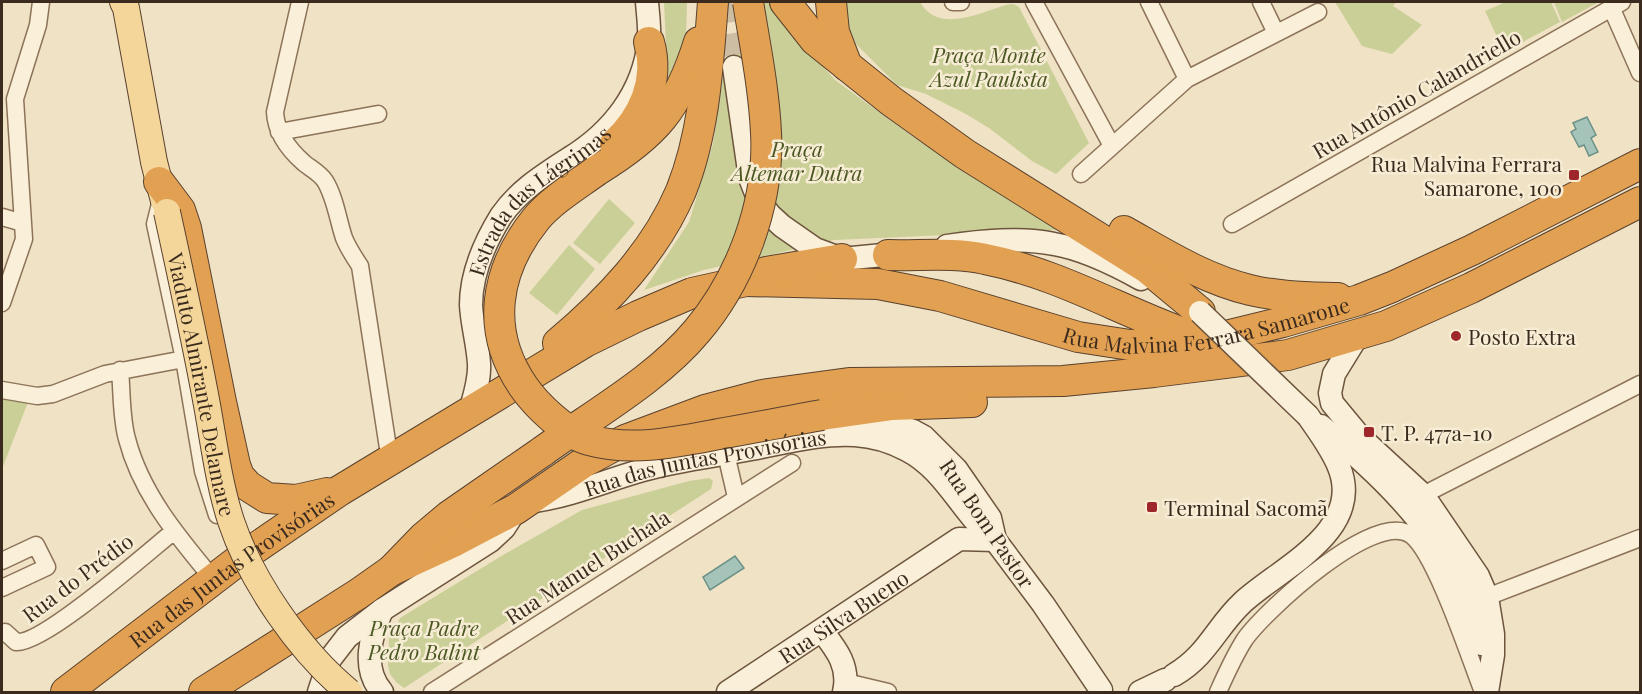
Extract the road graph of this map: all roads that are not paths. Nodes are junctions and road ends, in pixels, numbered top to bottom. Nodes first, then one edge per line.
1 (41, 2) edge
2 (300, 2) edge
3 (647, 2) edge
4 (711, 2) edge
5 (748, 2) edge
6 (785, 2) edge
7 (831, 2) edge
8 (953, 2) edge
9 (961, 2) edge
10 (1034, 2) edge
11 (1149, 2) edge
12 (1261, 2) edge
13 (126, 4) edge
14 (1617, 4) edge
15 (1318, 12) dead end
16 (1276, 33) junction
17 (649, 42) junction
18 (734, 67) tunnel mouth
19 (849, 69) junction
20 (1641, 73) edge
21 (1187, 80) junction
22 (8, 101) edge
23 (903, 110) junction
24 (378, 114) dead end
25 (279, 132) junction
26 (1112, 146) junction
27 (1641, 164) edge
28 (599, 169) junction
29 (1081, 174) dead end
30 (162, 196) junction
31 (1641, 201) edge
32 (2, 217) edge
33 (23, 223) junction
34 (1232, 224) dead end
35 (888, 255) junction
36 (842, 259) junction
37 (746, 281) junction
38 (1359, 300) junction
39 (2, 303) edge
40 (1200, 312) junction
41 (1359, 335) junction
42 (1205, 341) junction
43 (184, 359) junction
44 (120, 370) junction
45 (1154, 372) junction
46 (1641, 384) edge
47 (2, 390) edge
48 (481, 405) junction
49 (829, 415) junction
50 (1308, 416) junction
51 (726, 454) junction
52 (390, 461) junction
53 (792, 463) dead end
54 (339, 490) junction
55 (1423, 495) junction
56 (736, 497) junction
57 (522, 505) junction
58 (964, 507) junction
59 (174, 531) junction
60 (1641, 538) edge
61 (959, 539) junction
62 (996, 540) junction
63 (249, 552) junction
64 (2, 561) edge
65 (392, 570) junction
66 (213, 579) junction
67 (2, 588) edge
68 (1479, 601) junction
69 (382, 610) junction
70 (3, 631) edge
71 (822, 631) junction
72 (845, 687) edge
73 (1486, 687) edge
74 (1101, 690) dead end
75 (321, 691) edge
76 (66, 693) edge
77 (204, 693) edge
78 (350, 693) edge
79 (382, 693) edge
80 (432, 693) edge
81 (728, 693) edge
82 (888, 693) edge
83 (1140, 693) edge
84 (1218, 693) edge

1 - 22 street
2 - 25 street
3 - 17 main road, Estrada das Lágrimas
4 - 28 highway
4 - 48 highway
5 - 65 highway, Rua das Juntas Provisórias, bridge
6 - 19 highway
7 - 19 highway
8 - 9 street
10 - 26 street
11 - 21 street
12 - 16 street
13 - 30 main road, Viaduto Almirante Delamare
14 - 20 street
14 - 34 street, Rua Antônio Calandriello
15 - 16 street
16 - 21 street
17 - 28 highway
17 - 48 main road, Estrada das Lágrimas
18 - 36 main road
19 - 23 highway
21 - 26 street
22 - 33 street
23 - 38 highway
23 - 40 highway
24 - 25 street
25 - 52 street
26 - 29 street
27 - 38 highway, Rua Malvina Ferrara Samarone
28 - 49 highway, bridge
30 - 43 street
30 - 54 highway
30 - 78 main road, Viaduto Almirante Delamare, bridge
31 - 41 highway, Rua Malvina Ferrara Samarone
32 - 33 street
33 - 39 street
35 - 36 main road
35 - 40 main road
35 - 42 highway
36 - 37 highway
37 - 42 highway, Rua Malvina Ferrara Samarone
37 - 48 highway
38 - 42 highway, Rua Malvina Ferrara Samarone
40 - 50 main road, bridge
41 - 45 highway, Rua Malvina Ferrara Samarone
41 - 55 main road
43 - 44 street
43 - 63 street
44 - 47 street
44 - 59 street
45 - 49 highway
45 - 57 highway
46 - 55 street
48 - 52 highway, Rua das Juntas Provisórias
49 - 62 main road, Rua Bom Pastor
50 - 68 main road
50 - 83 main road
51 - 56 street
51 - 57 main road, Rua das Juntas Provisórias
51 - 58 main road, Rua das Juntas Provisórias
52 - 54 highway, Rua das Juntas Provisórias
53 - 56 street, Rua Manuel Buchala
54 - 63 highway, Rua das Juntas Provisórias
55 - 68 main road
56 - 80 street, Rua Manuel Buchala
57 - 65 highway, Rua das Juntas Provisórias
57 - 69 main road
58 - 61 main road
58 - 62 main road, Rua das Juntas Provisórias
59 - 66 street
59 - 70 street, Rua do Prédio
60 - 68 street
61 - 62 main road
61 - 71 main road, Rua Silva Bueno
62 - 74 main road, Rua Bom Pastor
63 - 66 highway, Rua das Juntas Provisórias
64 - 67 street
65 - 77 highway, Rua das Juntas Provisórias
66 - 76 highway, Rua das Juntas Provisórias
68 - 73 main road
69 - 75 main road
69 - 79 main road
71 - 72 main road
71 - 81 main road, Rua Silva Bueno
72 - 82 street
73 - 84 street

